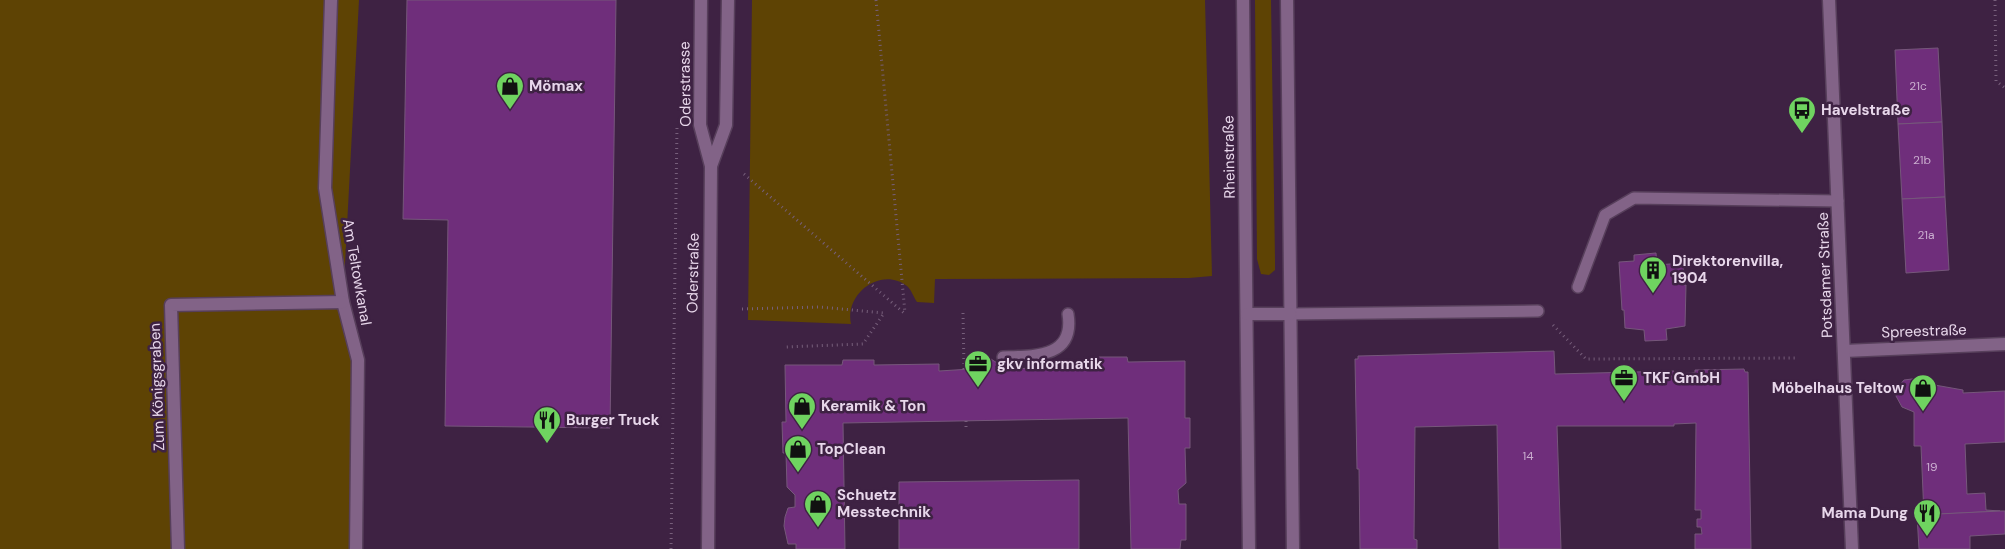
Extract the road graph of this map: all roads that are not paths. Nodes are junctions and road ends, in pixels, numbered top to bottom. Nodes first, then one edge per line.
1 (331, 0) edge
2 (701, 0) edge
3 (728, 0) edge
4 (1244, 0) edge
5 (1286, 0) edge
6 (1830, 0) edge
7 (711, 166) junction
8 (1838, 201) junction
9 (1578, 287) dead end
10 (343, 302) junction
11 (1538, 311) road end
12 (1068, 314) dead end
13 (1247, 314) junction
14 (1290, 314) junction
15 (2005, 344) edge
16 (1844, 351) junction
17 (1003, 357) dead end
18 (178, 549) edge
19 (356, 549) edge
20 (708, 549) edge
21 (1249, 549) edge
22 (1293, 549) edge
23 (1852, 549) edge

1 - 10 street, Am Teltowkanal
2 - 7 street, Oderstrasse
3 - 7 street, Oderstraße
4 - 13 street, Rheinstraße
5 - 14 street
6 - 8 street, Potsdamer Straße
7 - 20 street, Oderstraße
8 - 9 lane
8 - 16 street, Potsdamer Straße
10 - 18 street, Zum Königsgraben
10 - 19 street, Am Teltowkanal
11 - 14 lane
12 - 17 lane
13 - 14 street
13 - 21 street, Rheinstraße
14 - 22 street
15 - 16 street, Spreestraße
16 - 23 street, Potsdamer Straße

